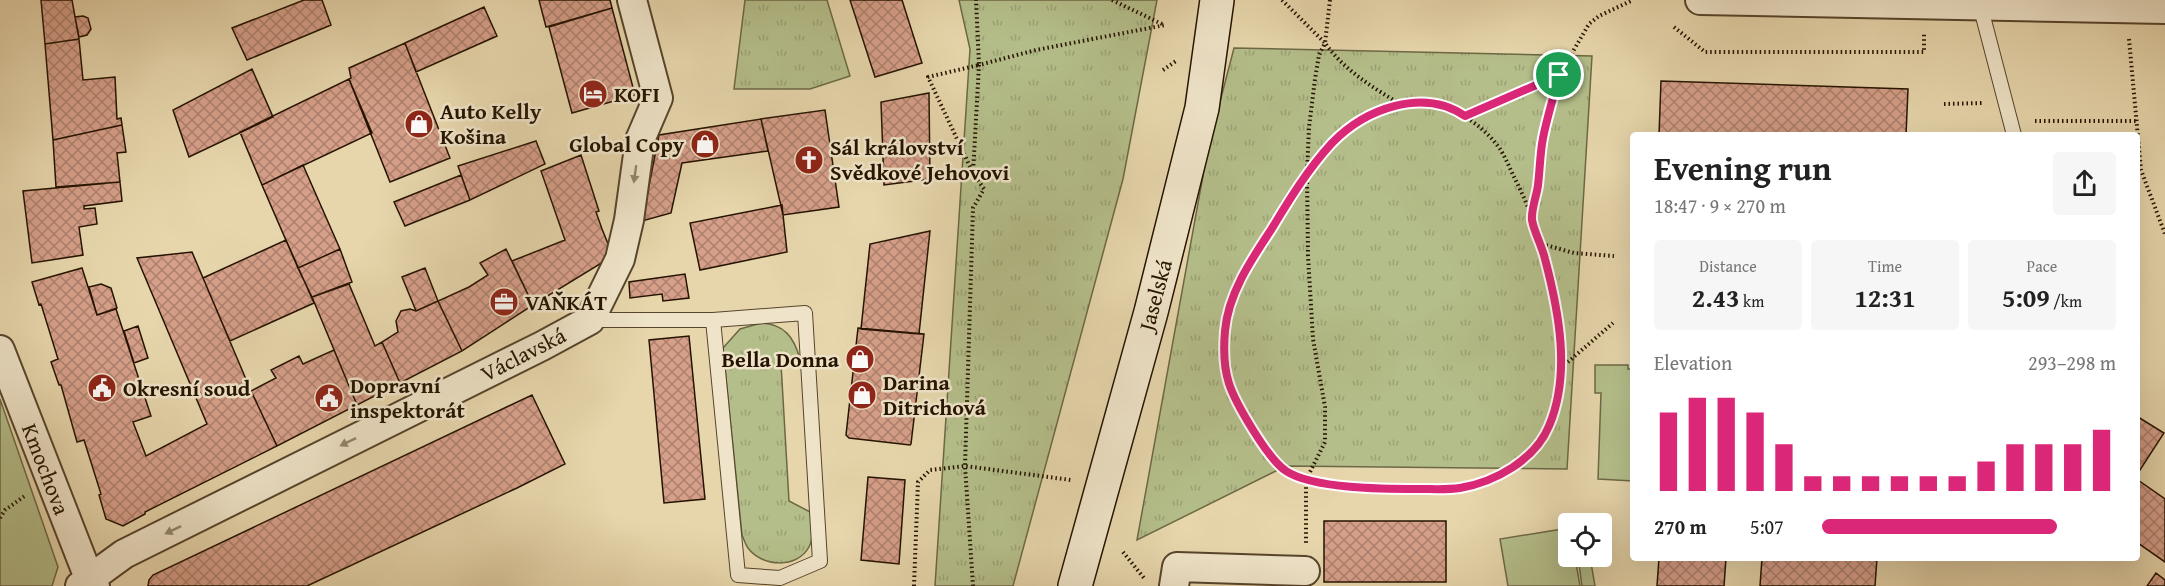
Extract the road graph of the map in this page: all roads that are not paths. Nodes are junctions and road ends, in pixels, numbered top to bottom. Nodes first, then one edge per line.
1 (632, 0) edge
2 (1217, 0) edge
3 (1700, 0) edge
4 (1980, 2) edge
5 (2165, 9) edge
6 (2013, 132) edge
7 (590, 320) junction
8 (713, 320) junction
9 (0, 350) edge
10 (1305, 571) road end
11 (88, 583) edge
12 (1075, 586) edge
13 (1174, 586) edge

1 -> 7 street, Václavská
2 - 12 street, Jaselská
3 - 4 street
4 - 5 street
4 - 6 lane
7 - 8 lane
7 -> 11 street, Václavská
8 - 8 lane
9 - 11 street, Kmochova
10 - 13 street

